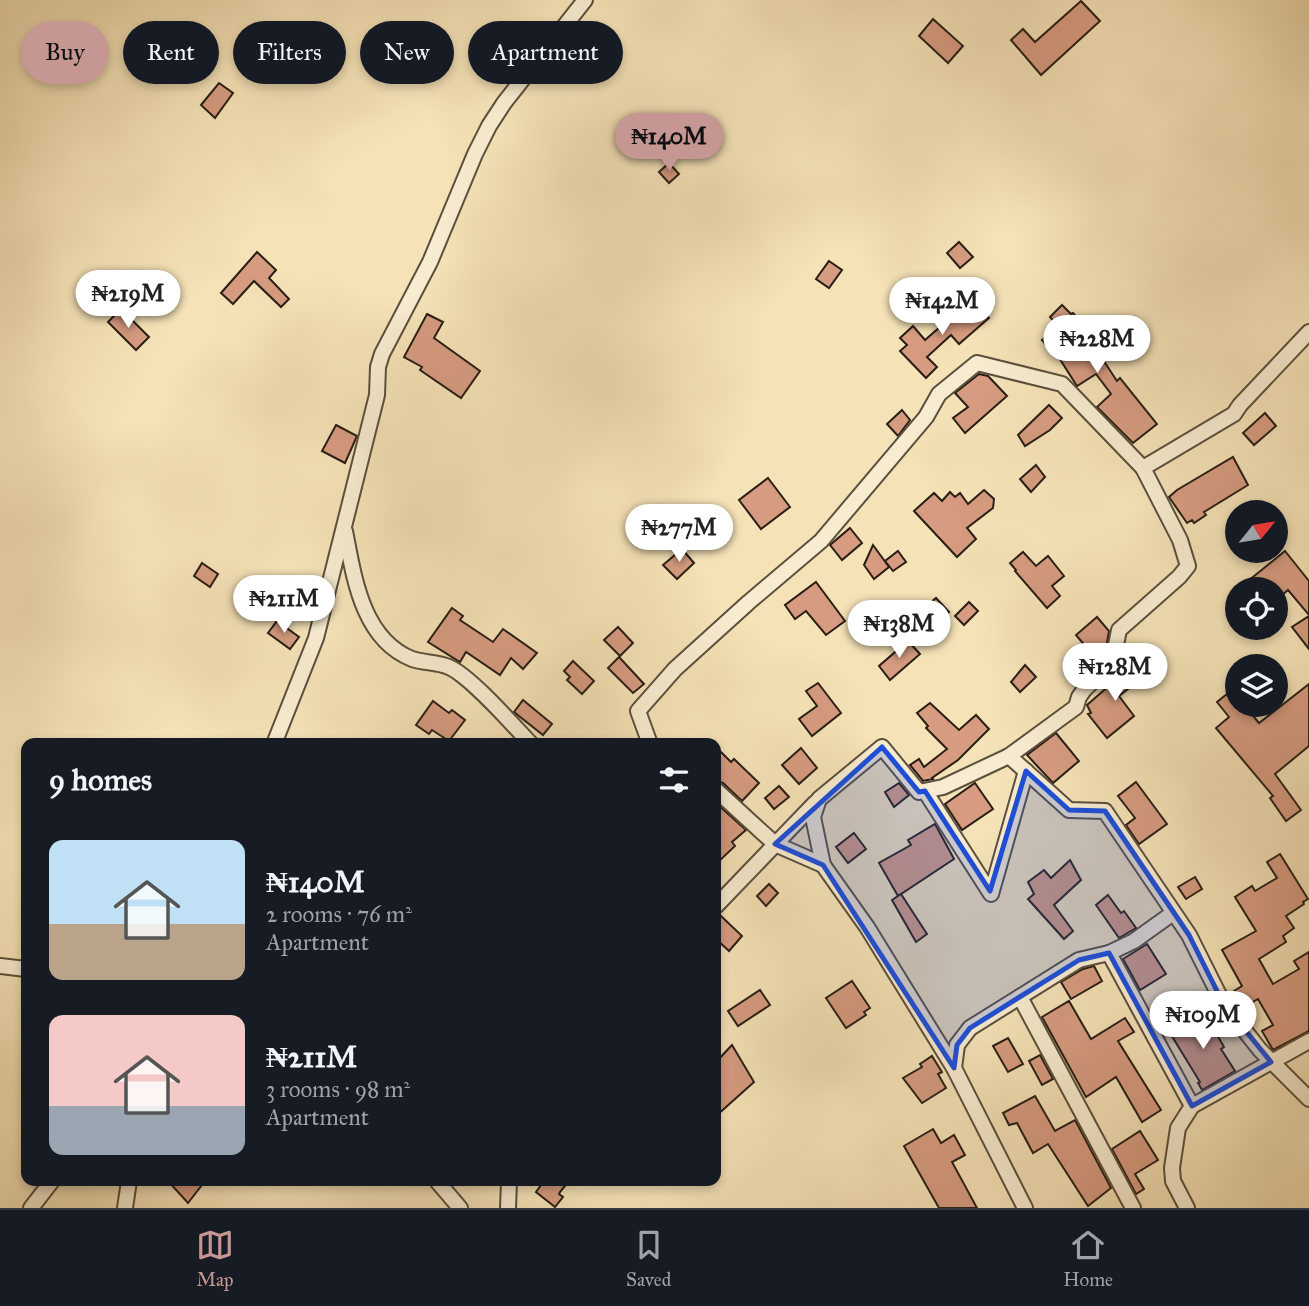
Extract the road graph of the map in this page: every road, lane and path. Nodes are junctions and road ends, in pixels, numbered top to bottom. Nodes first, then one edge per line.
1 (585, 0) edge
2 (1309, 332) edge
3 (1143, 468) junction
4 (344, 527) junction
5 (276, 738) edge
6 (525, 738) edge
7 (648, 738) edge
8 (1009, 756) junction
9 (1026, 771) junction
10 (925, 791) junction
11 (721, 795) edge
12 (819, 799) junction
13 (775, 844) junction
14 (823, 865) junction
15 (721, 900) edge
16 (1173, 913) junction
17 (1109, 953) junction
18 (0, 966) edge
19 (21, 969) edge
20 (1020, 997) junction
21 (1309, 1041) edge
22 (1271, 1062) junction
23 (954, 1068) junction
24 (1309, 1099) edge
25 (1192, 1106) junction
26 (48, 1186) edge
27 (128, 1186) edge
28 (441, 1186) edge
29 (509, 1186) edge
30 (31, 1208) edge
31 (125, 1208) edge
32 (460, 1208) edge
33 (508, 1208) edge
34 (1025, 1208) edge
35 (1133, 1208) edge
36 (1187, 1208) edge

1 - 4 street
2 - 3 street
3 - 7 street
3 - 8 street
4 - 5 street
4 - 6 street
8 - 9 street
8 - 10 street
9 - 10 street
9 - 16 street
10 - 12 street
11 - 13 street
12 - 13 street
12 - 14 street
13 - 14 street
13 - 15 street
14 - 23 street
16 - 17 street
16 - 22 street
17 - 20 street
17 - 25 street
18 - 19 street
20 - 23 street
20 - 35 street
21 - 22 street
22 - 24 street
22 - 25 street
23 - 34 street
25 - 36 street
26 - 30 street
27 - 31 street
28 - 32 street
29 - 33 street

